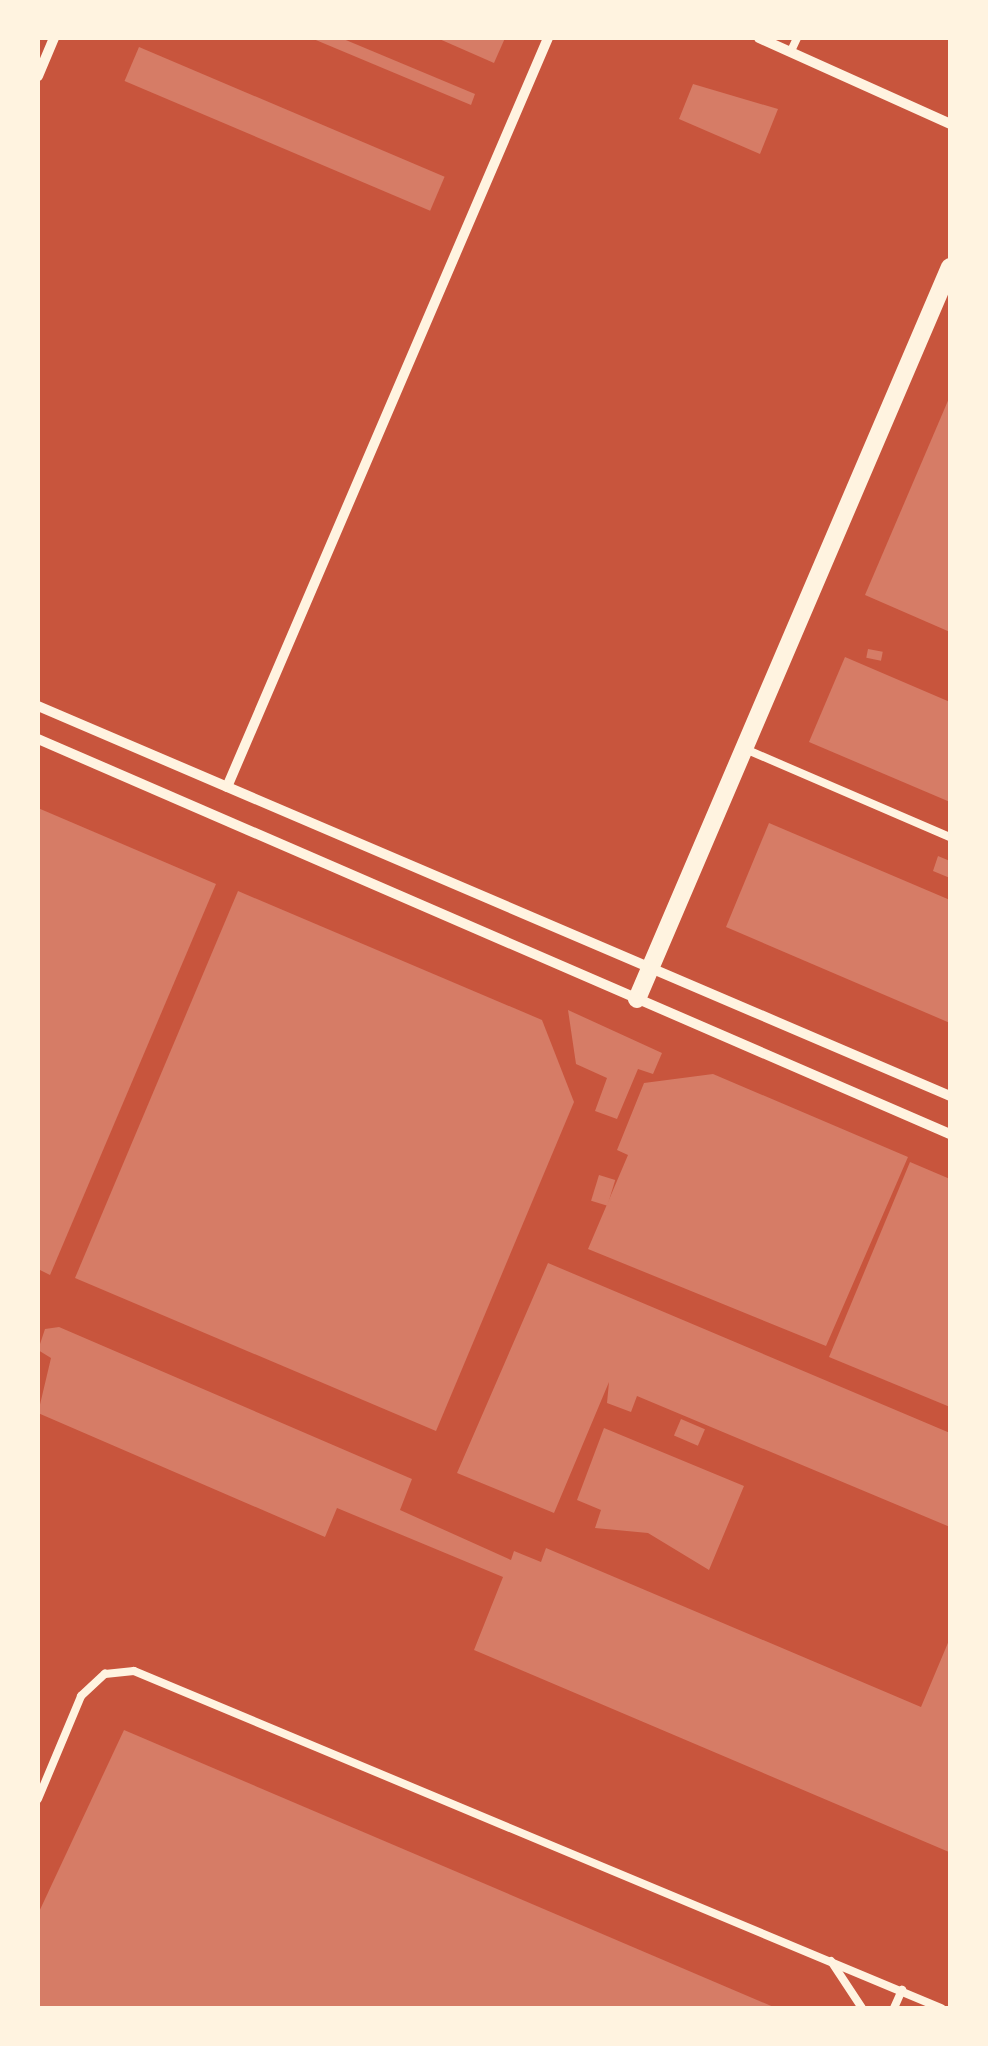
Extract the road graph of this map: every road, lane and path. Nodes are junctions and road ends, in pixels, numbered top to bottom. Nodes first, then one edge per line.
1 (54, 38) edge
2 (548, 38) edge
3 (759, 38) edge
4 (797, 38) edge
5 (791, 51) junction
6 (38, 76) edge
7 (950, 124) edge
8 (950, 267) edge
9 (38, 706) edge
10 (38, 739) edge
11 (742, 748) junction
12 (227, 788) junction
13 (950, 837) edge
14 (650, 967) junction
15 (638, 1000) junction
16 (950, 1096) edge
17 (950, 1134) edge
18 (38, 1798) edge
19 (831, 1962) junction
20 (902, 1990) junction
21 (862, 2008) edge
22 (894, 2008) edge
23 (942, 2008) edge

1 - 6 street
2 - 12 street
3 - 5 street
4 - 5 lane
5 - 7 street
8 - 11 street
9 - 12 street
10 - 15 street
11 - 13 lane
11 - 14 street
12 - 14 street
14 - 15 street
14 - 16 street
15 - 17 street
18 - 19 lane
19 - 20 lane
19 - 21 lane
20 - 22 lane
20 - 23 lane

